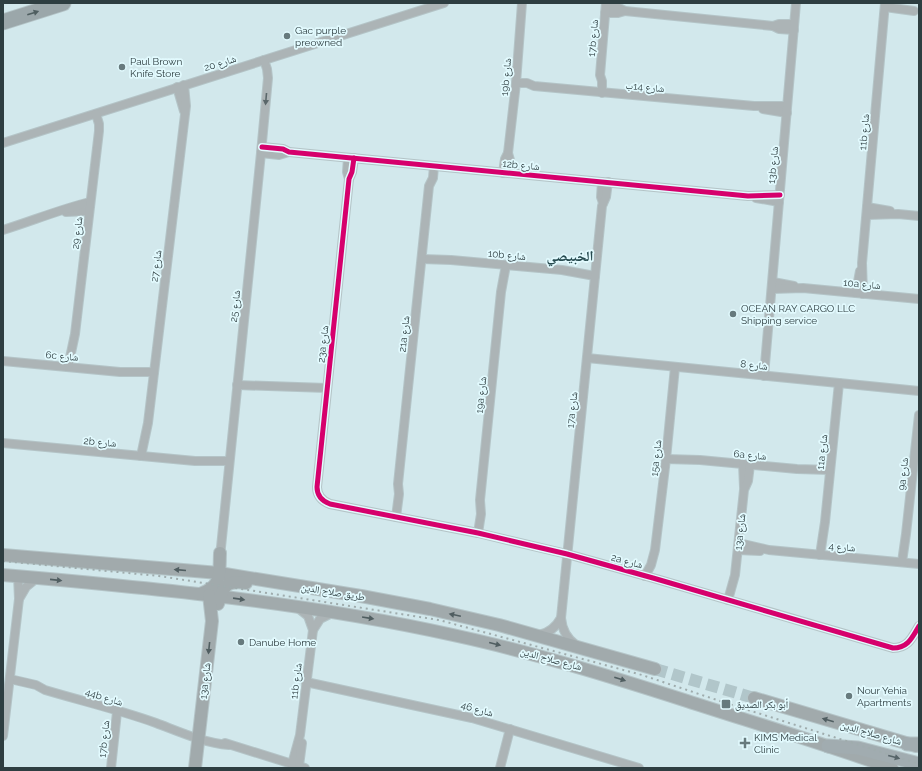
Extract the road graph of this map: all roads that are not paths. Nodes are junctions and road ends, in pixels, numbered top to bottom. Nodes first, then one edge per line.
1 (63, 3) edge
2 (444, 3) edge
3 (522, 3) edge
4 (796, 3) edge
5 (895, 3) edge
6 (885, 5) edge
7 (606, 8) edge
8 (916, 12) edge
9 (3, 22) edge
10 (794, 27) junction
11 (264, 60) junction
12 (180, 86) junction
13 (515, 86) junction
14 (599, 93) junction
15 (787, 109) junction
16 (93, 114) junction
17 (3, 143) edge
18 (262, 150) junction
19 (351, 158) junction
20 (431, 166) junction
21 (506, 173) junction
22 (605, 182) junction
23 (780, 199) junction
24 (90, 202) junction
25 (89, 211) junction
26 (867, 211) junction
27 (61, 212) junction
28 (919, 216) edge
29 (3, 230) edge
30 (422, 257) junction
31 (503, 264) junction
32 (595, 273) junction
33 (773, 286) junction
34 (860, 294) junction
35 (919, 299) edge
36 (587, 358) junction
37 (3, 361) edge
38 (72, 367) junction
39 (675, 367) junction
40 (154, 375) junction
41 (764, 376) junction
42 (238, 382) junction
43 (839, 383) junction
44 (327, 391) junction
45 (919, 391) edge
46 (919, 415) edge
47 (3, 443) edge
48 (145, 456) junction
49 (666, 456) junction
50 (229, 464) junction
51 (746, 464) junction
52 (830, 473) junction
53 (330, 504) joint
54 (394, 516) junction
55 (475, 533) junction
56 (738, 547) junction
57 (220, 553) junction
58 (567, 554) junction
59 (3, 555) edge
60 (823, 555) junction
61 (912, 563) edge
62 (151, 568) junction
63 (198, 572) junction
64 (219, 573) junction
65 (3, 575) edge
66 (18, 576) junction
67 (237, 576) junction
68 (649, 577) junction
69 (37, 578) junction
70 (164, 590) junction
71 (326, 591) junction
72 (210, 595) junction
73 (19, 599) junction
74 (154, 600) dead end
75 (732, 601) junction
76 (297, 607) junction
77 (332, 612) junction
78 (561, 618) junction
79 (919, 626) edge
80 (313, 630) junction
81 (537, 635) junction
82 (580, 647) junction
83 (655, 669) tunnel mouth
84 (9, 682) junction
85 (306, 682) junction
86 (754, 698) tunnel mouth
87 (117, 712) junction
88 (510, 729) junction
89 (3, 736) edge
90 (199, 736) junction
91 (915, 745) edge
92 (828, 746) junction
93 (919, 764) edge
94 (299, 766) edge
95 (111, 768) edge
96 (195, 768) edge
97 (500, 768) edge
98 (640, 768) edge
99 (892, 768) edge

9 -> 1 highway
2 - 11 street, شارع 20
3 - 13 street, 19b شارع
4 - 10 street, 13b شارع
5 - 8 street
6 - 8 street
6 - 26 street, 11b شارع
7 - 10 street
7 - 14 street, 17b شارع
10 - 15 street, 13b شارع
11 - 12 street, شارع 20
11 -> 18 street, شارع 25
12 - 16 street, شارع 20
12 - 40 street, شارع 27
13 - 14 street, شارع 14ب
13 - 21 street, 19b شارع
14 - 15 street, شارع 14ب
15 - 23 street, 13b شارع
16 - 17 street, شارع 20
16 - 24 street, شارع 29
18 - 19 street, 12b شارع
18 - 42 street, شارع 25
19 - 20 street, 12b شارع
19 - 44 street, 23a شارع
20 - 21 street, 12b شارع
20 - 30 street, 21a شارع
21 - 22 street, 12b شارع
22 - 23 street, 12b شارع
22 - 32 street, 17a شارع
23 - 33 street, 13b شارع
24 - 25 street, شارع 29
24 - 27 street
25 - 27 street
25 - 38 street, شارع 29
26 - 28 street
26 - 34 street, 11b شارع
27 - 29 street
30 - 31 street, 10b شارع
30 - 54 street, 21a شارع
31 - 32 street, 10b شارع
31 - 55 street, 19a شارع
32 - 36 street, 17a شارع
33 - 34 street, 10a شارع
33 - 41 street, 13b شارع
34 - 35 street, 10a شارع
36 - 39 street, شارع 8
36 - 58 street, 17a شارع
37 - 38 street, 6c شارع
38 - 40 street, 6c شارع
39 - 41 street, شارع 8
39 - 49 street, 15a شارع
40 - 48 street, شارع 27
41 - 43 street, شارع 8
42 - 44 street
42 - 50 street, شارع 25
43 - 45 street, شارع 8
43 - 52 street, 11a شارع
44 - 53 street, 23a شارع
46 - 61 street, 9a شارع
47 - 48 street, 2b شارع
48 - 50 street, 2b شارع
49 - 51 street, 6a شارع
49 - 68 street, 15a شارع
50 - 57 street, شارع 25
51 - 52 street, 6a شارع
51 - 56 street, 13a شارع
52 - 60 street, 11a شارع
53 - 54 street, 2a شارع
54 - 55 street, 2a شارع
55 - 58 street, 2a شارع
56 - 60 street, شارع 4
56 - 75 street, 13a شارع
57 - 63 street
57 - 64 main road
57 - 67 street
58 - 68 street, 2a شارع
58 - 78 street, 17a شارع
59 - 62 main road, طريق صلاح الدين
60 - 61 street, شارع 4
63 -> 62 main road, طريق صلاح الدين
62 - 66 main road
63 - 64 main road, طريق صلاح الدين
64 - 67 main road, طريق صلاح الدين
64 - 72 main road
65 - 66 main road
66 - 69 main road
66 - 73 street
67 - 71 main road, طريق صلاح الدين
68 - 75 street, 2a شارع
69 -> 70 main road
69 - 73 street
70 - 72 main road
70 - 74 main road
71 - 72 main road
81 -> 71 main road, طريق صلاح الدين
72 -> 76 main road, شارع صلاح الدين
72 -> 90 main road, 13a شارع
73 - 84 street
75 - 79 street, 2a شارع
76 - 77 main road, شارع صلاح الدين
76 - 80 street
77 - 80 street
77 -> 92 main road, شارع صلاح الدين
78 - 81 street
78 - 82 street, 17a شارع
80 - 85 street, 11b شارع
81 - 82 main road, طريق صلاح الدين
82 - 83 main road, طريق صلاح الدين
84 - 87 street, 44b شارع
84 - 89 street
85 - 88 street, شارع 46
85 - 94 street, 11b شارع
91 -> 86 main road, شارع صلاح الدين
87 - 90 street, 44b شارع
87 - 95 street, 17b شارع
88 - 97 street
88 - 98 street, شارع 46
90 - 94 street, 44b شارع
90 - 96 main road, 13a شارع
92 -> 93 main road
92 - 99 main road, شارع صلاح الدين

